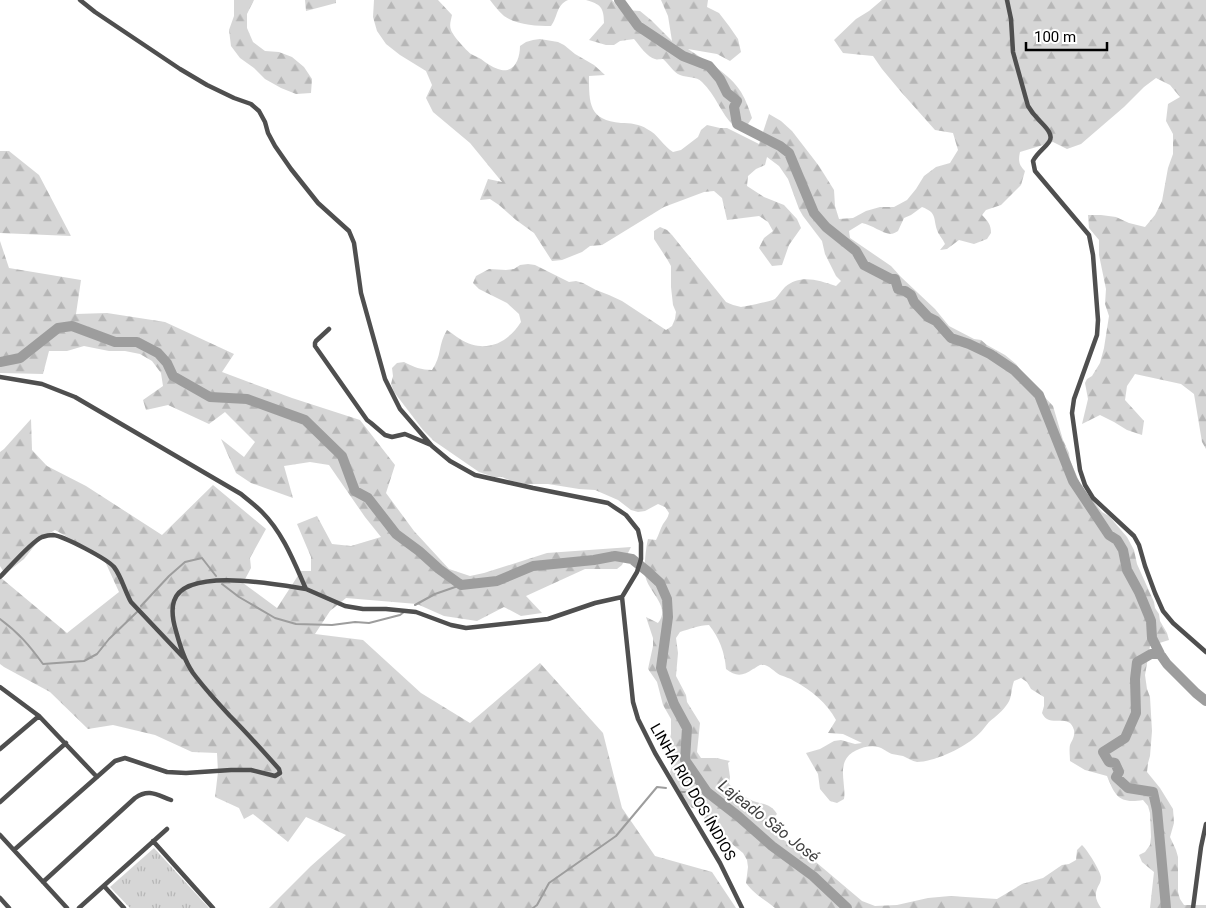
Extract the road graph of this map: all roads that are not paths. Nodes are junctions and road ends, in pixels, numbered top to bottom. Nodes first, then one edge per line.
1 (80, 0) edge
2 (1007, 0) edge
3 (329, 329) dead end
4 (0, 376) edge
5 (432, 446) junction
6 (0, 578) edge
7 (306, 589) junction
8 (622, 597) junction
9 (1206, 652) edge
10 (184, 658) junction
11 (1, 689) edge
12 (40, 716) junction
13 (66, 743) junction
14 (0, 749) edge
15 (97, 777) junction
16 (171, 800) dead end
17 (0, 802) edge
18 (1206, 824) edge
19 (167, 829) dead end
20 (0, 835) edge
21 (153, 841) junction
22 (14, 850) junction
23 (43, 882) junction
24 (104, 886) junction
25 (0, 898) edge
26 (9, 908) edge
27 (66, 908) edge
28 (79, 908) edge
29 (124, 908) edge
30 (213, 908) edge
31 (742, 908) edge
32 (1193, 908) edge

1 - 5 street
2 - 9 street
3 - 5 street
4 - 7 street
5 - 8 street
6 - 10 street
7 - 8 street
7 - 10 street
8 - 31 street, LINHA RIO DOS ÍNDIOS
10 - 15 street
11 - 12 street
12 - 13 street
12 - 14 street
13 - 15 street
13 - 17 street
15 - 22 street
16 - 23 street
18 - 32 street
19 - 21 street
20 - 22 street
21 - 24 street
21 - 30 street
22 - 23 street
23 - 27 street
24 - 28 street
24 - 29 street
25 - 26 street

